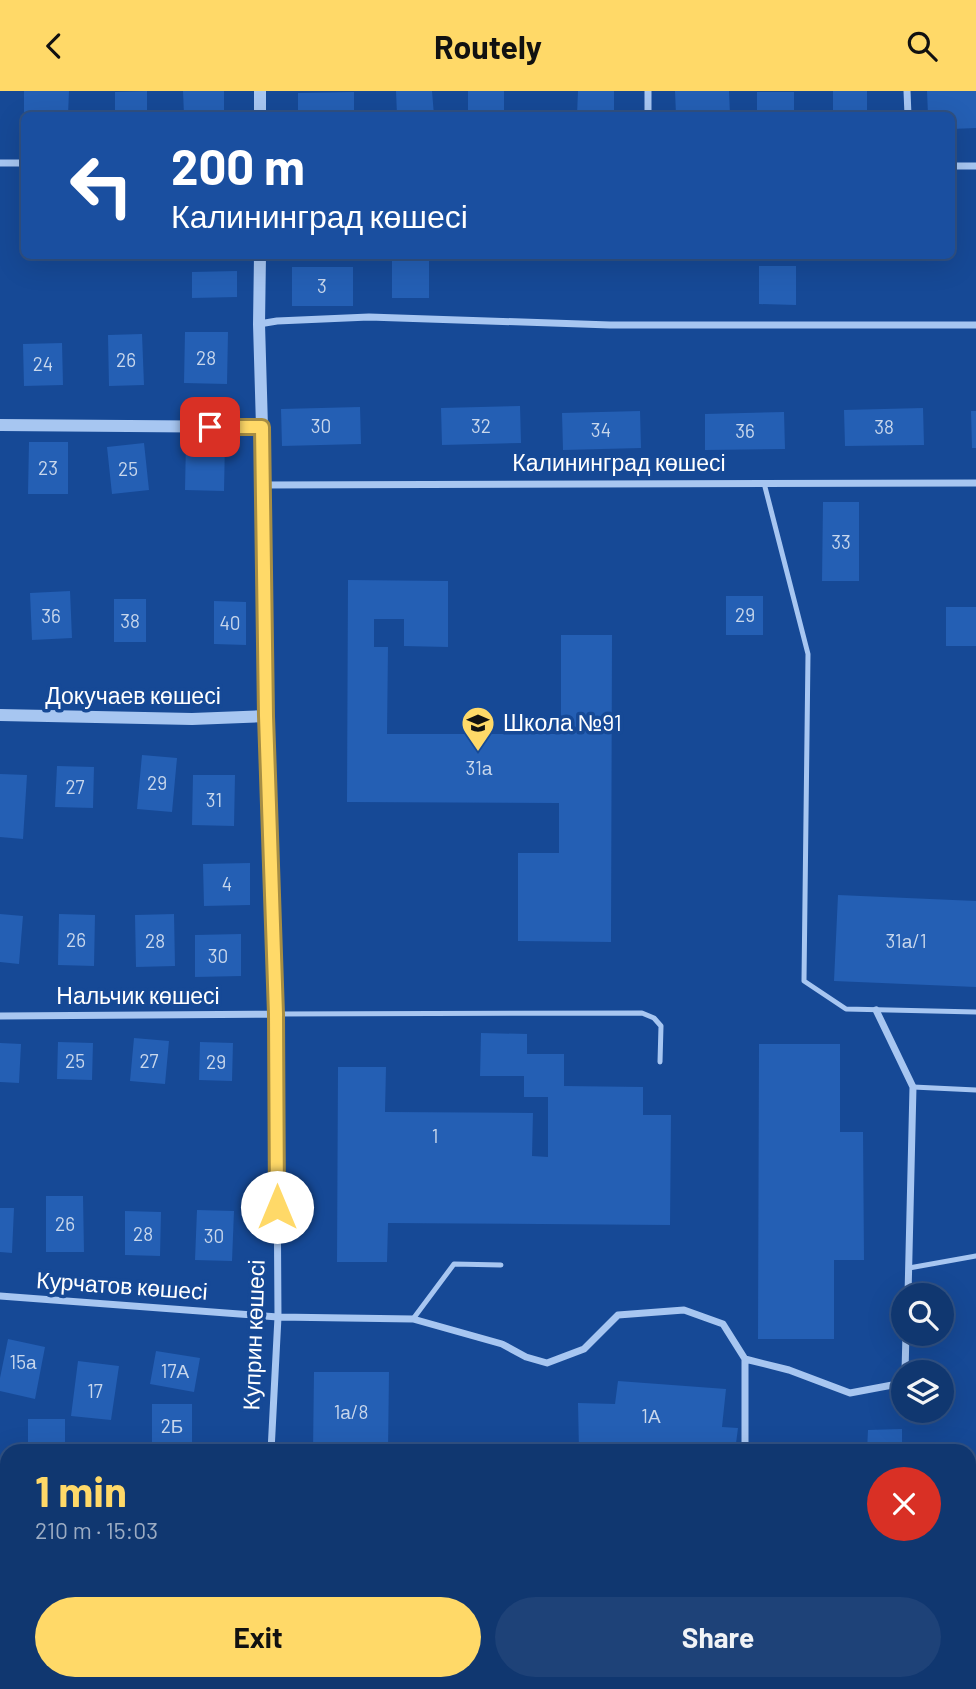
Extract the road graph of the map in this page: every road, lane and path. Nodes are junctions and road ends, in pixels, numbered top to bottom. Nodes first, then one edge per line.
1 (260, 91) edge
2 (648, 91) edge
3 (907, 91) edge
4 (260, 112) edge
5 (648, 112) edge
6 (908, 112) edge
7 (0, 163) edge
8 (21, 163) edge
9 (955, 166) edge
10 (976, 166) edge
11 (260, 259) edge
12 (259, 324) junction
13 (976, 325) edge
14 (0, 425) edge
15 (262, 427) junction
16 (764, 483) junction
17 (976, 483) edge
18 (263, 485) junction
19 (0, 715) edge
20 (266, 716) junction
21 (876, 1010) junction
22 (976, 1012) edge
23 (276, 1014) junction
24 (0, 1016) edge
25 (660, 1062) dead end
26 (913, 1087) junction
27 (976, 1090) edge
28 (976, 1256) edge
29 (501, 1265) dead end
30 (909, 1268) junction
31 (908, 1283) edge
32 (0, 1296) edge
33 (278, 1317) junction
34 (414, 1319) junction
35 (745, 1359) junction
36 (891, 1385) edge
37 (271, 1444) edge
38 (745, 1444) edge

1 - 4 street
2 - 5 street
3 - 6 street
7 - 8 street
9 - 10 street
11 - 12 street, Куприн көшесі
12 - 13 street
12 - 15 street, Куприн көшесі
14 - 15 street
15 - 18 street, Куприн көшесі
16 - 17 street, Калининград көшесі
16 - 18 street, Калининград көшесі
16 - 21 lane
18 - 20 street, Куприн көшесі
19 - 20 street, Докучаев көшесі
20 - 23 street, Куприн көшесі
21 - 22 lane
21 - 26 street
23 - 24 street, Нальчик көшесі
23 - 25 lane
23 - 33 street, Куприн көшесі
26 - 27 lane
26 - 30 street
28 - 30 lane
29 - 34 lane
30 - 31 street
32 - 33 street, Курчатов көшесі
33 - 34 street, Курчатов көшесі
33 - 37 street, Куприн көшесі
34 - 35 street, Курчатов көшесі
35 - 36 street
35 - 38 street

